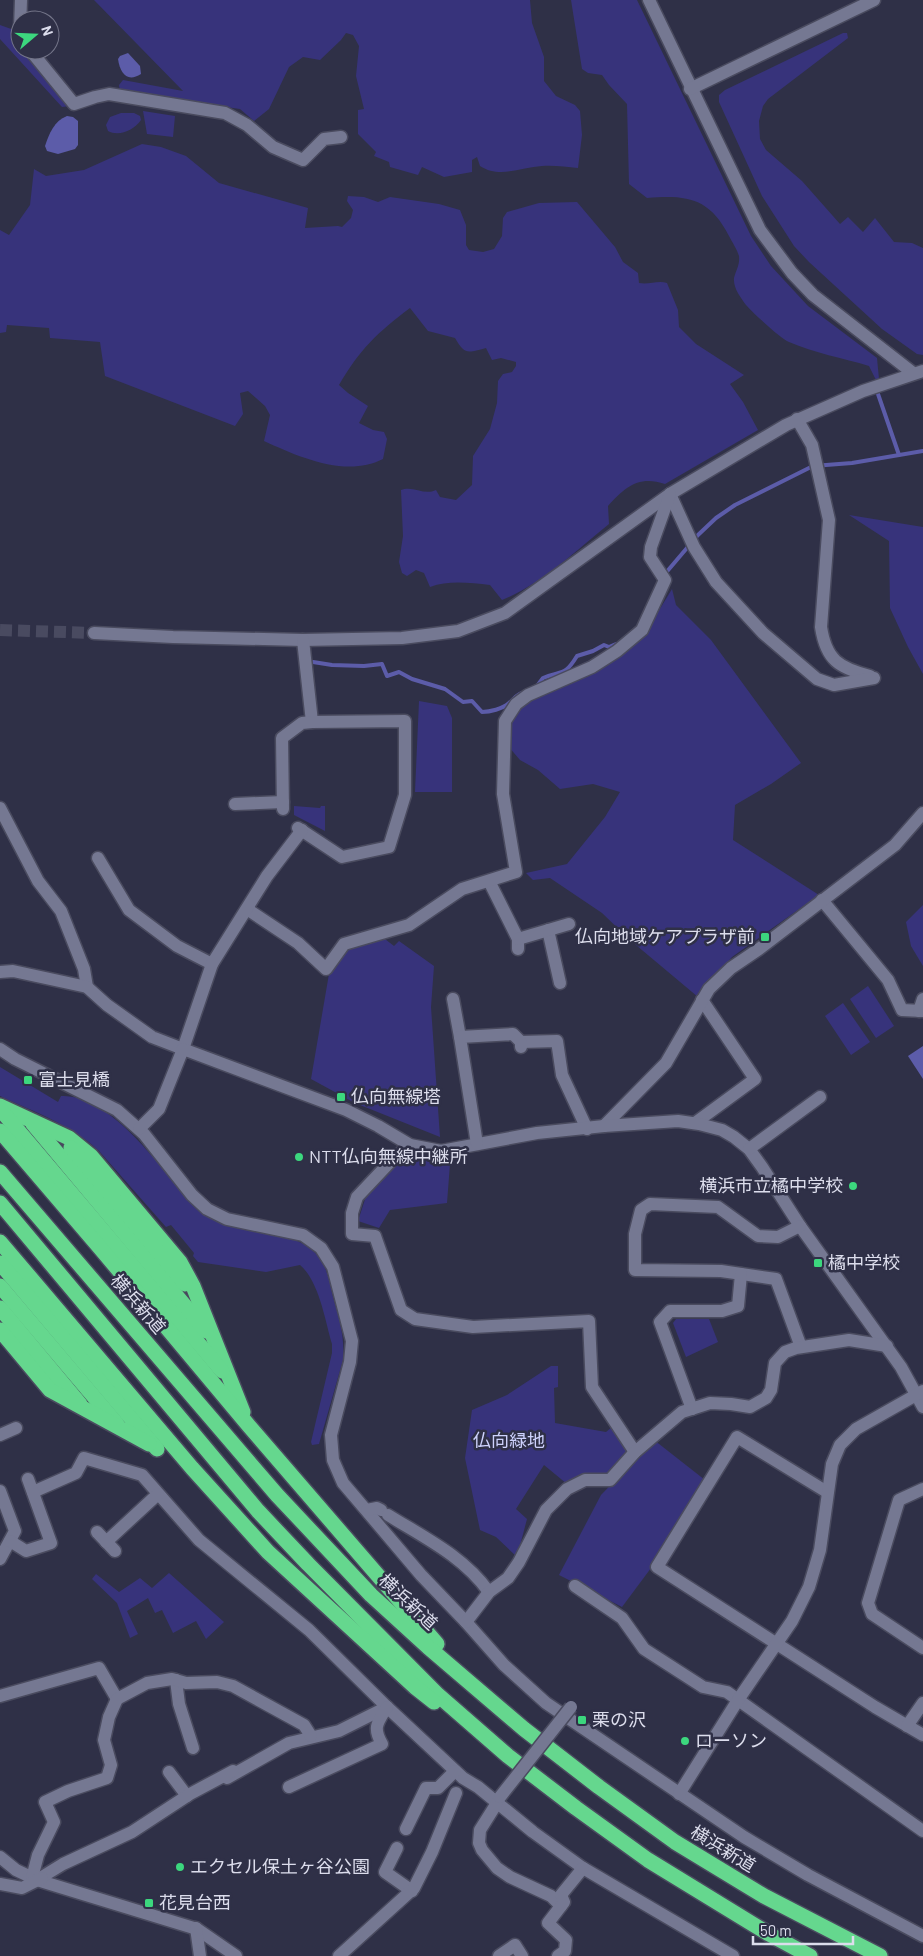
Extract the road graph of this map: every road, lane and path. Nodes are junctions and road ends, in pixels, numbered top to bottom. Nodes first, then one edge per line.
1 (649, 0) edge
2 (874, 0) edge
3 (38, 60) edge
4 (690, 89) junction
5 (341, 137) dead end
6 (918, 372) edge
7 (798, 420) junction
8 (670, 494) junction
9 (94, 633) tunnel mouth
10 (303, 640) junction
11 (312, 722) junction
12 (236, 804) dead end
13 (0, 808) edge
14 (923, 812) edge
15 (98, 858) dead end
16 (489, 880) junction
17 (822, 900) junction
18 (247, 909) junction
19 (569, 924) dead end
20 (548, 930) junction
21 (212, 964) junction
22 (0, 972) edge
23 (560, 983) dead end
24 (86, 987) junction
25 (453, 999) dead end
26 (702, 1000) junction
27 (922, 1007) edge
28 (460, 1037) junction
29 (0, 1049) edge
30 (183, 1049) junction
31 (820, 1097) dead end
32 (0, 1108) edge
33 (28, 1120) junction
34 (695, 1123) junction
35 (604, 1126) junction
36 (139, 1129) junction
37 (587, 1129) junction
38 (0, 1131) edge
39 (477, 1144) junction
40 (410, 1145) junction
41 (749, 1149) junction
42 (0, 1172) edge
43 (0, 1203) edge
44 (800, 1226) junction
45 (0, 1242) edge
46 (0, 1263) edge
47 (741, 1274) junction
48 (0, 1286) edge
49 (0, 1308) edge
50 (0, 1330) edge
51 (213, 1339) junction
52 (886, 1346) junction
53 (801, 1347) junction
54 (230, 1381) junction
55 (920, 1393) edge
56 (923, 1406) edge
57 (692, 1409) junction
58 (86, 1410) junction
59 (249, 1426) junction
60 (16, 1428) dead end
61 (123, 1430) junction
62 (0, 1435) edge
63 (156, 1449) junction
64 (635, 1452) junction
65 (192, 1468) junction
66 (28, 1478) dead end
67 (923, 1489) edge
68 (0, 1492) edge
69 (33, 1492) junction
70 (827, 1492) junction
71 (158, 1494) junction
72 (366, 1510) junction
73 (10, 1541) junction
74 (106, 1542) dead end
75 (0, 1559) edge
76 (576, 1586) dead end
77 (489, 1592) junction
78 (466, 1622) junction
79 (777, 1643) junction
80 (923, 1648) edge
81 (176, 1680) junction
82 (477, 1690) junction
83 (0, 1696) edge
84 (117, 1699) junction
85 (738, 1700) junction
86 (923, 1702) edge
87 (387, 1707) junction
88 (571, 1707) dead end
89 (907, 1726) junction
90 (311, 1736) junction
91 (923, 1736) edge
92 (193, 1748) dead end
93 (508, 1756) junction
94 (233, 1771) dead end
95 (169, 1772) dead end
96 (458, 1782) junction
97 (289, 1787) dead end
98 (207, 1788) dead end
99 (679, 1794) junction
100 (187, 1796) junction
101 (499, 1800) junction
102 (166, 1814) dead end
103 (406, 1829) dead end
104 (923, 1830) edge
105 (397, 1848) dead end
106 (0, 1857) edge
107 (583, 1868) junction
108 (34, 1879) junction
109 (0, 1884) edge
110 (412, 1891) junction
111 (561, 1906) junction
112 (196, 1928) junction
113 (923, 1936) edge
114 (200, 1956) edge
115 (236, 1956) edge
116 (339, 1956) edge
117 (498, 1956) edge
118 (522, 1956) edge
119 (558, 1956) edge
120 (733, 1956) edge
121 (810, 1956) edge
122 (880, 1956) edge

1 - 4 street
2 - 4 street
3 - 5 street
4 - 6 street
6 - 7 street
7 - 8 street
7 - 8 street
8 - 10 street
8 - 16 street
9 - 10 street
10 - 11 street
11 - 12 street
11 - 18 street
13 - 24 street
14 - 17 street
15 - 21 street
16 - 18 street
16 - 20 street
17 - 26 street
17 - 27 street
18 - 21 street
19 - 20 street
20 - 23 street
21 - 30 street
22 - 24 street
24 - 30 street
25 - 28 street
26 - 34 street
26 - 35 street
28 - 37 street
28 - 39 street
29 - 36 street
30 - 36 street
30 - 40 street
31 - 41 street
32 - 33 highway
32 - 54 highway
33 - 51 highway
33 - 51 highway
34 - 35 street
34 - 41 street
35 - 37 street
36 - 72 street
37 - 39 street
38 - 59 highway
39 - 40 street
40 - 64 street
41 - 44 street
42 - 82 highway, 横浜新道
43 - 93 highway
44 - 47 street
44 - 52 street
45 - 65 highway
46 - 63 highway
47 - 53 street
47 - 57 street
48 - 61 highway
49 - 58 highway
50 - 58 highway
51 - 54 highway
52 - 53 street
52 - 55 street
53 - 57 street
54 - 59 highway
55 - 56 street
55 - 70 street
57 - 64 street
58 - 61 highway
59 - 82 highway
60 - 62 street
61 - 63 highway
63 - 65 highway
64 - 77 street
65 - 93 highway
66 - 69 street
67 - 80 street
68 - 73 street
69 - 71 street
69 - 73 street
70 - 79 street
70 - 79 street
71 - 74 street
71 - 87 street
72 - 77 street
72 - 78 street
73 - 75 street
76 - 85 street
77 - 78 street
78 - 99 street
79 - 85 street
79 - 89 street
81 - 84 street
81 - 90 street
81 - 92 street
82 - 122 highway, 横浜新道
83 - 84 street
84 - 108 street
85 - 99 street
85 - 104 street
86 - 89 street
87 - 90 street
87 - 96 street
87 - 97 street
88 - 101 street, bridge
89 - 91 street
90 - 98 street
93 - 121 highway
94 - 100 street
95 - 100 street
96 - 101 street
96 - 103 street
96 - 110 street
99 - 113 street
100 - 108 street
101 - 107 street
101 - 111 street
102 - 108 street
105 - 110 street
106 - 108 street
107 - 111 street
107 - 120 street
108 - 109 street
108 - 112 street
110 - 116 street
111 - 119 street
112 - 114 street
112 - 115 street
117 - 118 street

